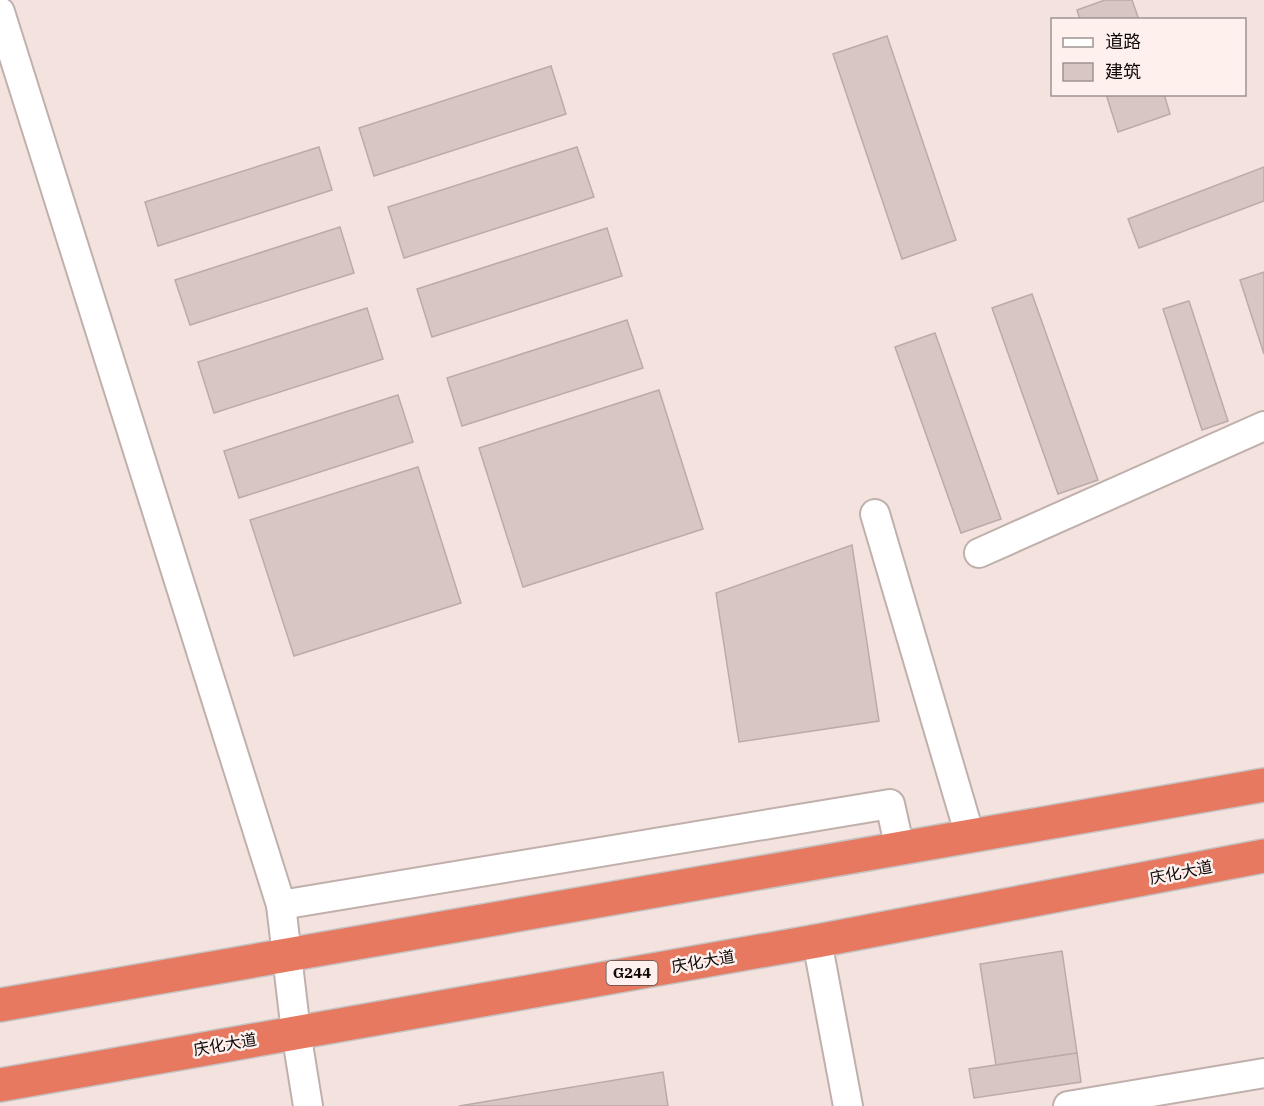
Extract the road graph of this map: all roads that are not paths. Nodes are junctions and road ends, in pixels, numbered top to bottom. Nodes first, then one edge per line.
1 (0, 12) edge
2 (1264, 426) edge
3 (875, 514) dead end
4 (978, 553) dead end
5 (1264, 785) edge
6 (970, 836) junction
7 (900, 849) junction
8 (1264, 856) edge
9 (281, 905) junction
10 (817, 941) junction
11 (287, 954) junction
12 (0, 1005) edge
13 (296, 1032) junction
14 (1264, 1072) edge
15 (0, 1085) edge
16 (308, 1106) edge
17 (848, 1106) edge
18 (1068, 1106) edge

1 - 9 street
2 - 4 street
3 - 6 street
5 - 6 highway
6 - 7 highway
7 - 9 street
7 - 11 highway
8 - 10 highway, 庆化大道 / G244
9 - 11 street
10 - 13 highway, 庆化大道 / G244
10 - 17 street
11 - 12 highway
11 - 13 street
13 - 15 highway, 庆化大道 / G244
13 - 16 street
14 - 18 street

